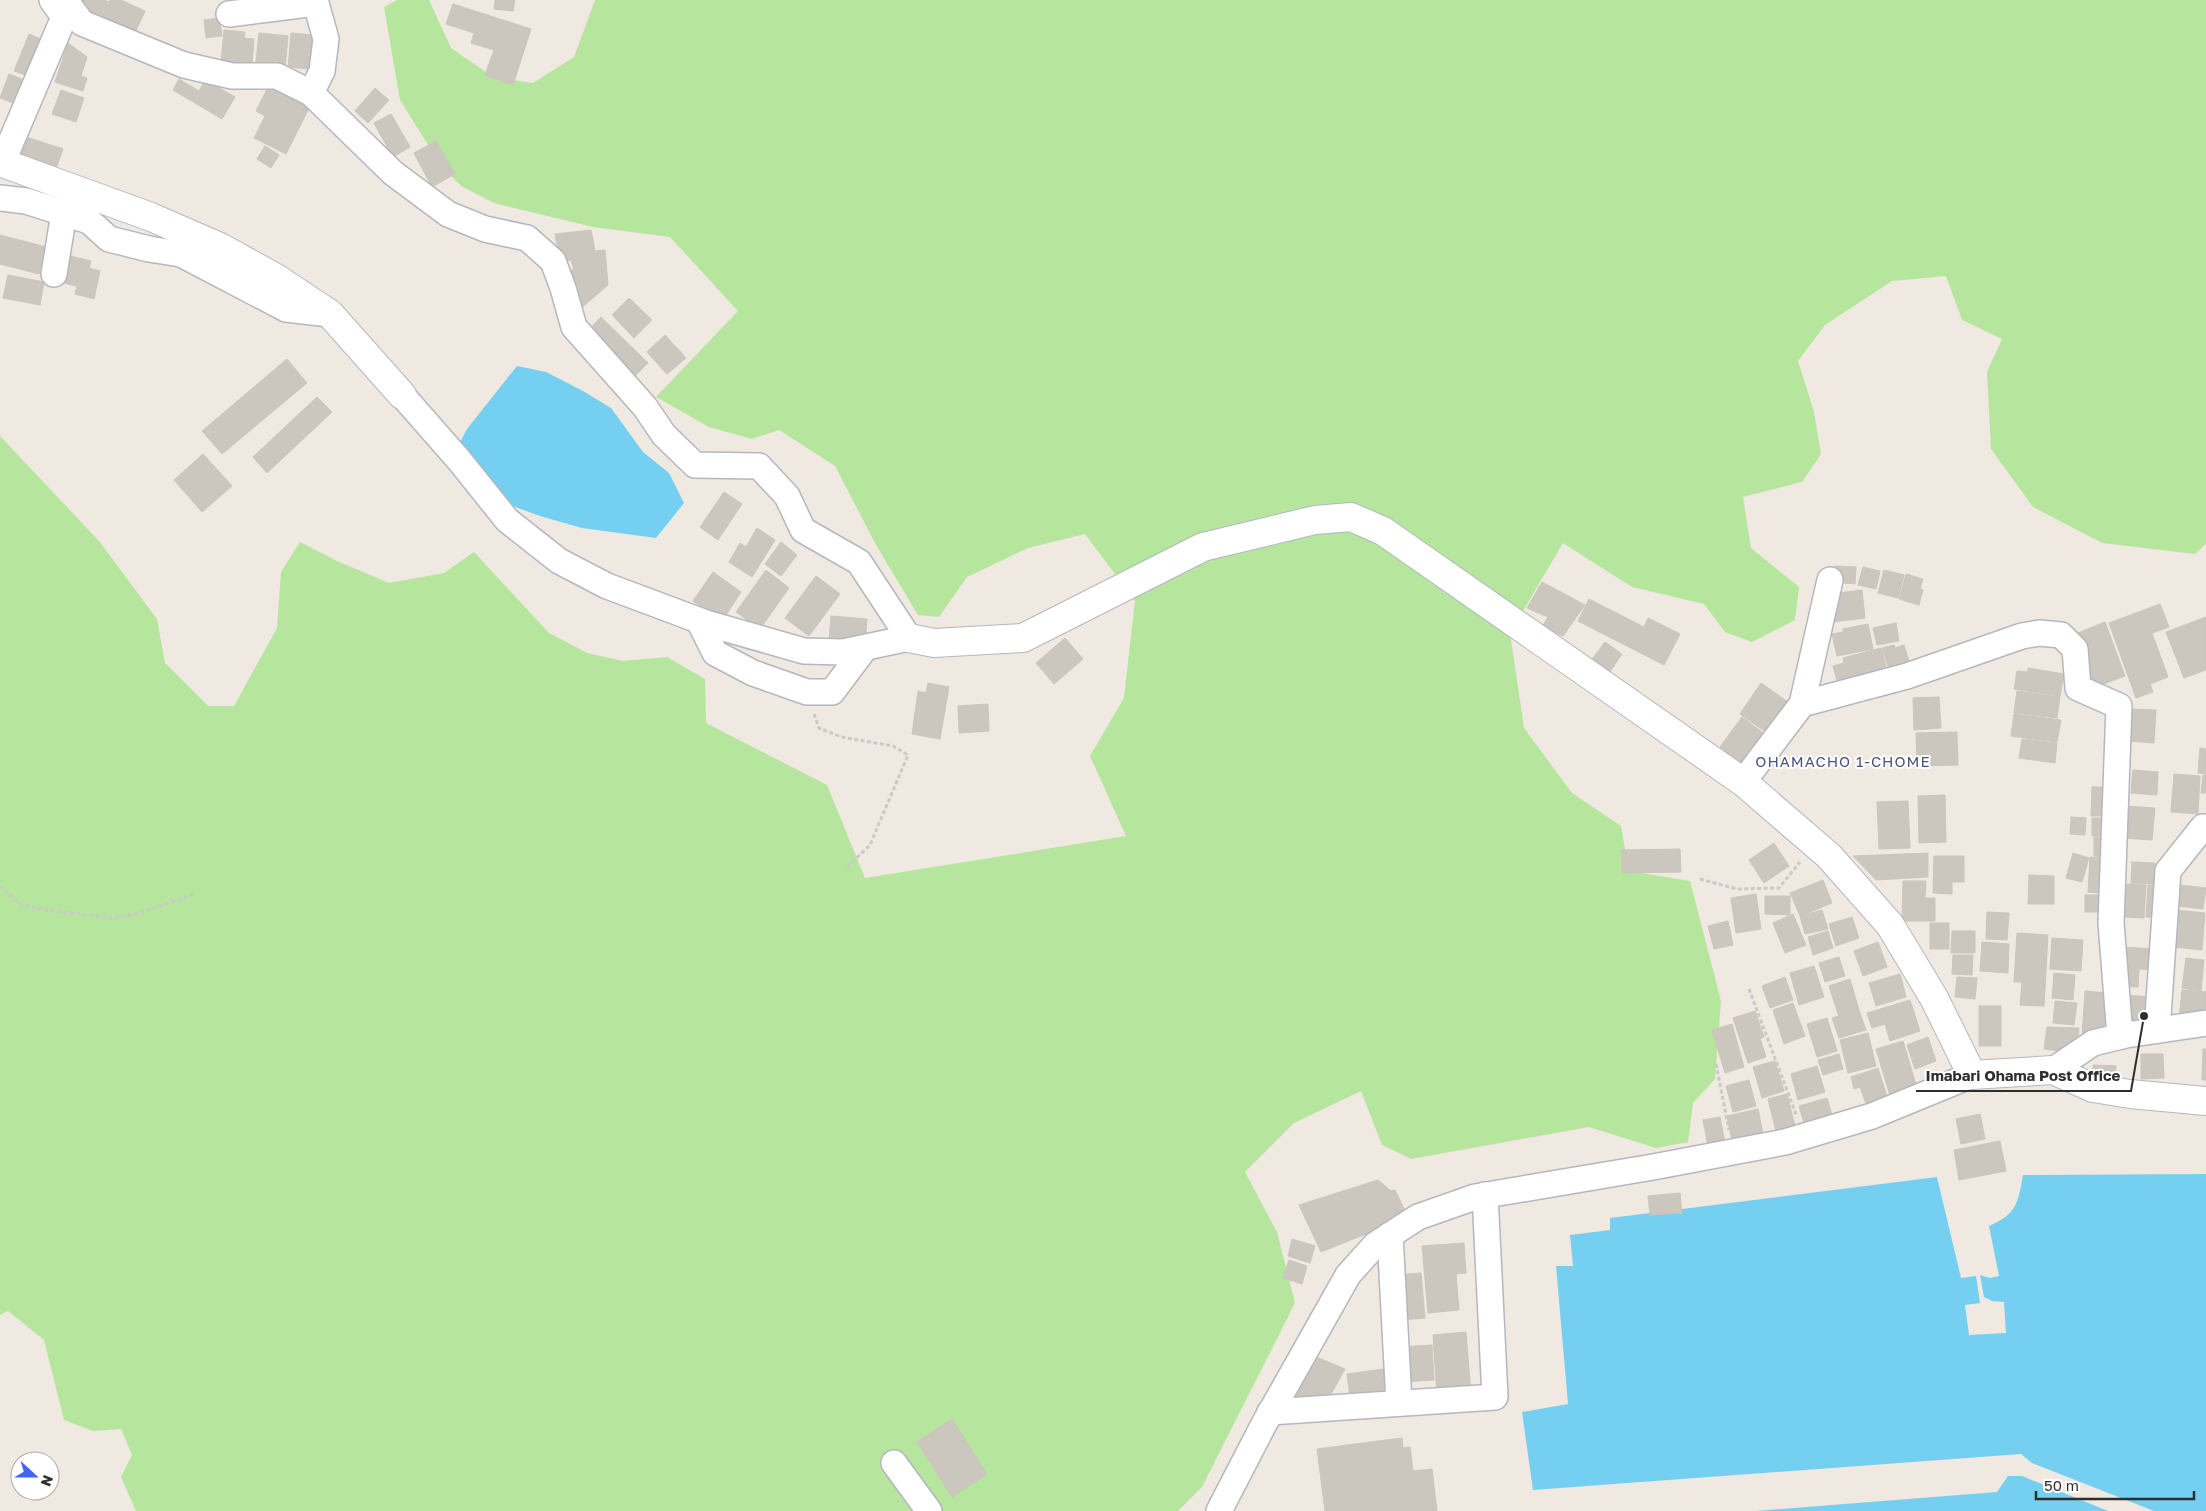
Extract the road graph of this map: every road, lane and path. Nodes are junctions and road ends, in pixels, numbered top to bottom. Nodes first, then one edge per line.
1 (52, 0) edge
2 (65, 0) edge
3 (315, 2) edge
4 (229, 14) dead end
5 (312, 93) junction
6 (1, 162) edge
7 (0, 198) edge
8 (64, 213) junction
9 (54, 274) dead end
10 (330, 314) junction
11 (402, 395) joint
12 (1830, 580) dead end
13 (699, 621) junction
14 (909, 638) junction
15 (865, 648) junction
16 (807, 692) junction
17 (1802, 704) junction
18 (1743, 782) junction
19 (2203, 827) dead end
20 (1815, 844) junction
21 (845, 869) dead end
22 (1700, 879) dead end
23 (0, 886) edge
24 (194, 894) dead end
25 (1749, 989) dead end
26 (2206, 1023) edge
27 (2157, 1030) junction
28 (2120, 1036) junction
29 (1716, 1064) dead end
30 (2053, 1070) junction
31 (1972, 1075) junction
32 (2206, 1101) edge
33 (1804, 1136) junction
34 (1733, 1152) junction
35 (1485, 1195) junction
36 (1390, 1235) junction
37 (1399, 1403) junction
38 (1270, 1412) junction
39 (894, 1463) dead end
40 (929, 1511) edge
41 (1219, 1511) edge

1 - 6 street
2 - 5 street
3 - 4 street
3 - 5 street
5 - 14 street
6 - 10 street
7 - 8 street
8 - 9 street
8 - 10 street
10 - 11 street
11 - 13 street
12 - 17 street
13 - 15 street
13 - 16 street
14 - 15 street
14 - 18 street
15 - 16 street
16 - 21 path
17 - 18 street
17 - 28 street
18 - 20 street
19 - 27 street
20 - 22 path
20 - 31 street
23 - 24 path
25 - 33 path
26 - 27 street
27 - 28 street
28 - 30 street
29 - 34 path
30 - 31 street
30 - 32 street
31 - 33 street
33 - 34 street
34 - 35 street
35 - 36 street
35 - 37 street
36 - 37 street
36 - 38 street
37 - 38 street
38 - 41 street
39 - 40 street

